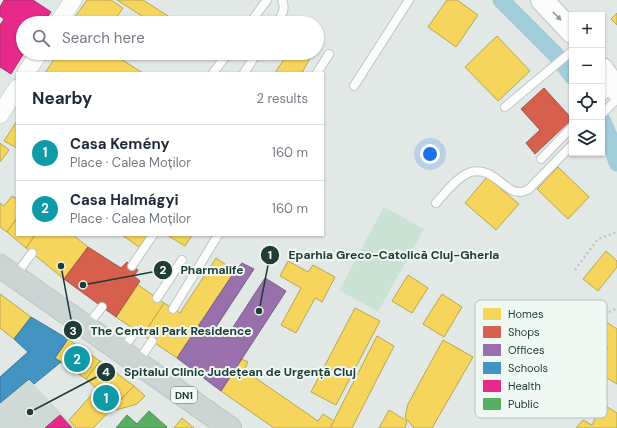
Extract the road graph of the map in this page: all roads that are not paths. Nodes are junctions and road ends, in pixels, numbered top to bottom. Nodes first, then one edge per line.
1 (73, 0) edge
2 (267, 0) edge
3 (282, 0) edge
4 (409, 0) edge
5 (542, 0) edge
6 (63, 16) edge
7 (255, 16) edge
8 (281, 16) edge
9 (569, 29) edge
10 (329, 54) dead end
11 (569, 54) edge
12 (34, 60) edge
13 (223, 60) edge
14 (252, 60) edge
15 (27, 72) edge
16 (214, 72) edge
17 (245, 72) edge
18 (318, 72) edge
19 (354, 86) dead end
20 (16, 90) edge
21 (610, 91) edge
22 (605, 105) edge
23 (506, 107) dead end
24 (0, 114) edge
25 (569, 131) edge
26 (569, 148) edge
27 (541, 159) dead end
28 (436, 203) dead end
29 (152, 236) edge
30 (217, 236) edge
31 (32, 253) dead end
32 (182, 260) dead end
33 (132, 266) dead end
34 (8, 271) edge
35 (157, 298) dead end
36 (102, 306) dead end
37 (173, 309) dead end
38 (86, 327) junction
39 (136, 330) dead end
40 (152, 341) dead end
41 (129, 357) junction
42 (230, 428) edge

1 - 6 street
2 - 7 lane
3 - 8 lane
4 - 19 lane
5 -> 9 street
10 - 18 lane
11 - 23 lane
12 - 15 street
13 - 16 lane
14 - 17 lane
20 - 24 street
21 - 22 lane
25 - 27 lane
26 - 28 lane
29 - 33 lane
30 - 37 lane
31 - 34 lane
32 - 35 lane
34 - 38 main road, DN1
36 - 38 lane
38 - 41 main road, DN1
39 - 41 lane
40 - 41 lane
41 - 42 main road, DN1

